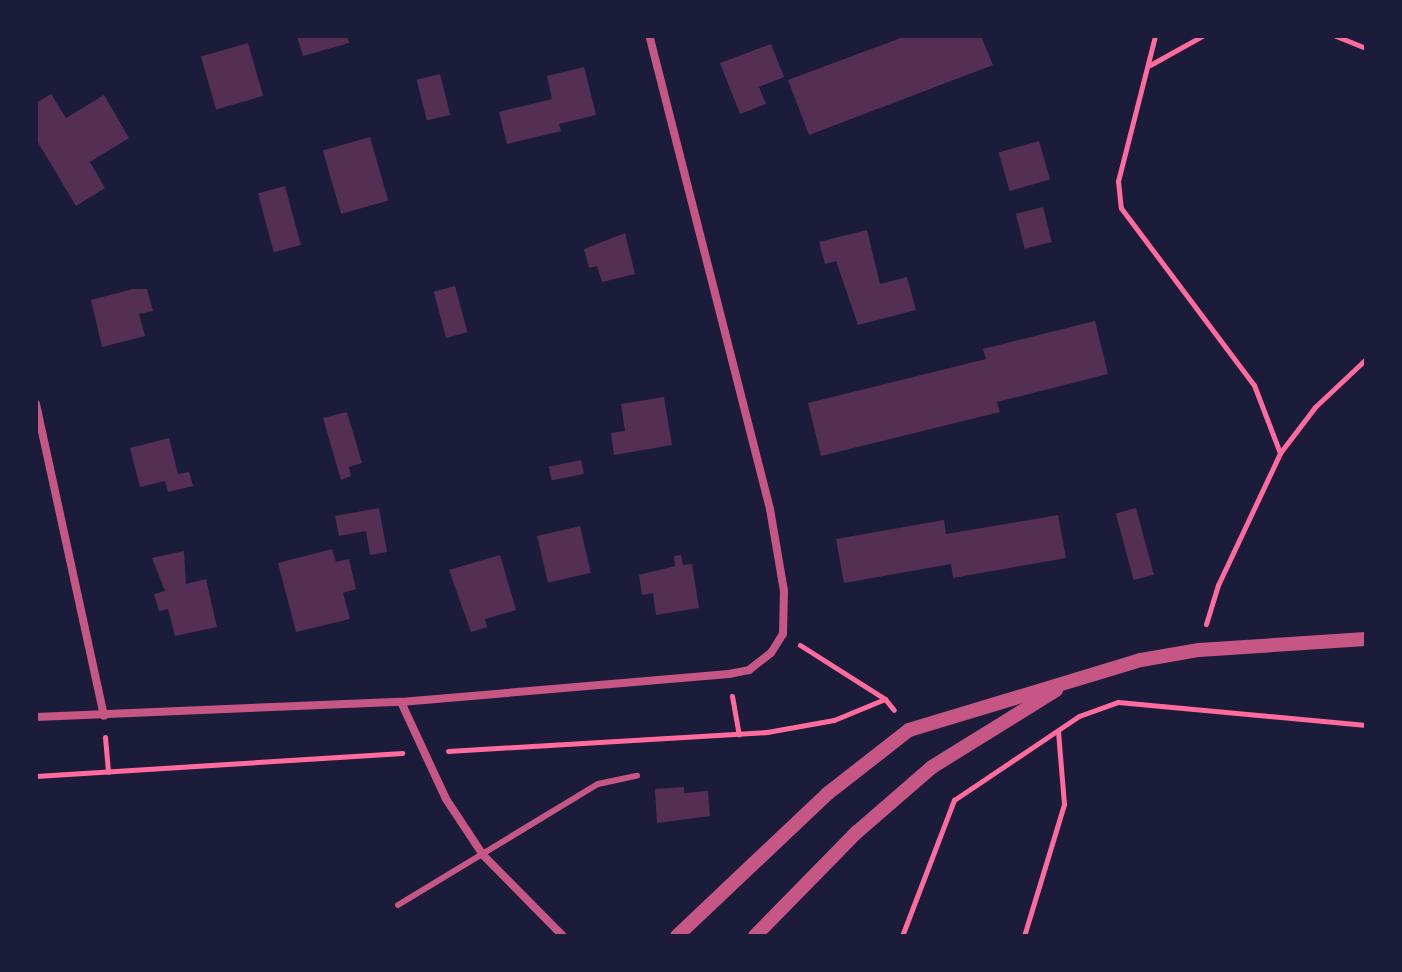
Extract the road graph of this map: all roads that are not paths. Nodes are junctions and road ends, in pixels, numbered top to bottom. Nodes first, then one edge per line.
1 (649, 36) edge
2 (36, 404) edge
3 (1366, 639) edge
4 (1076, 678) junction
5 (401, 702) junction
6 (104, 716) junction
7 (36, 717) edge
8 (637, 776) dead end
9 (483, 855) junction
10 (398, 905) dead end
11 (563, 936) edge
12 (677, 936) edge
13 (755, 936) edge

1 - 5 street
2 - 6 street
3 - 4 street
4 - 12 street
4 - 13 street
5 - 6 street
5 - 9 street
6 - 7 street
8 - 9 lane
9 - 10 lane
9 - 11 street

